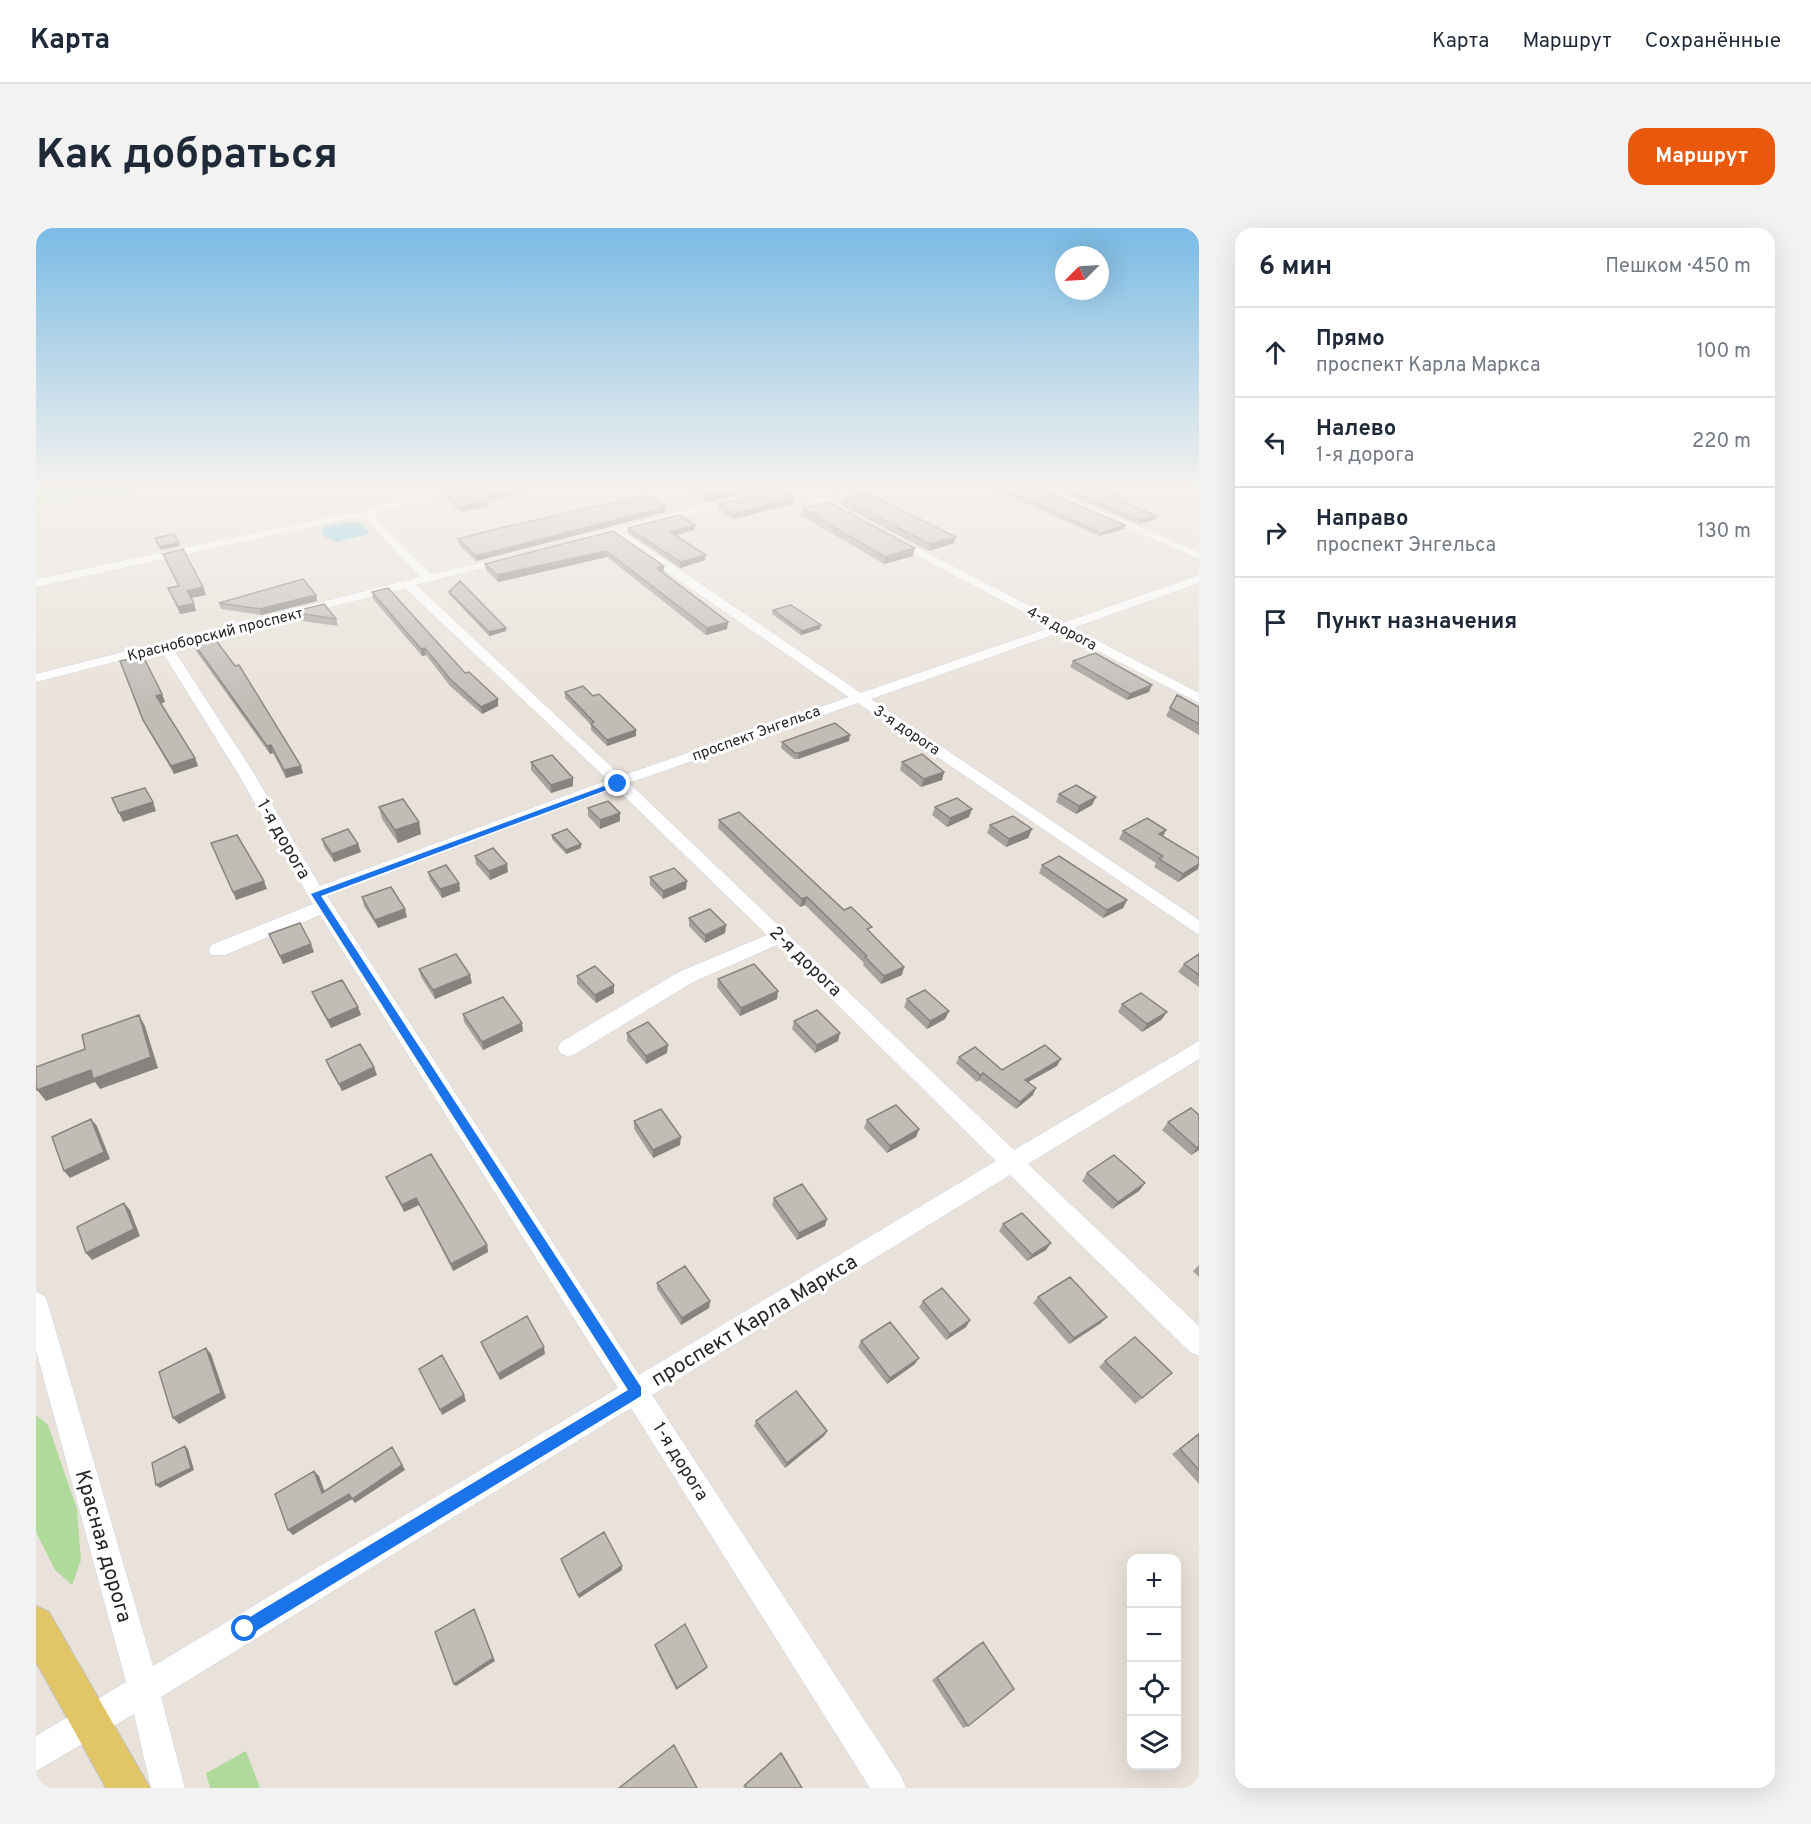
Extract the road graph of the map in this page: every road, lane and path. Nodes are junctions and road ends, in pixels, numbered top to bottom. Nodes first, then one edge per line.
1 (138, 562) edge
2 (412, 562) edge
3 (496, 562) edge
4 (660, 562) edge
5 (937, 562) edge
6 (428, 578) junction
7 (1199, 579) edge
8 (36, 584) edge
9 (408, 584) junction
10 (1062, 628) junction
11 (165, 647) junction
12 (36, 678) edge
13 (857, 697) junction
14 (1199, 699) edge
15 (618, 784) junction
16 (320, 900) junction
17 (1199, 929) edge
18 (781, 936) junction
19 (218, 950) dead end
20 (568, 1048) dead end
21 (1199, 1049) edge
22 (1011, 1164) junction
23 (36, 1304) edge
24 (1199, 1343) edge
25 (636, 1392) junction
26 (36, 1625) edge
27 (144, 1690) junction
28 (92, 1721) junction
29 (36, 1755) edge
30 (129, 1788) edge
31 (168, 1788) edge
32 (889, 1788) edge

1 - 8 street
2 - 6 street
3 - 6 street, Красноборский проспект
4 - 13 street, 3-я дорога
5 - 10 street, 4-я дорога
6 - 9 street, Красноборский проспект
7 - 10 street, проспект Энгельса
9 - 11 street, Красноборский проспект
9 - 15 street, 2-я дорога
10 - 13 street, проспект Энгельса
10 - 14 street, 4-я дорога
11 - 12 street, Красноборский проспект
11 - 16 street, 1-я дорога
13 - 15 street, проспект Энгельса
13 - 17 street, 3-я дорога
15 - 16 street, проспект Энгельса
15 - 18 street, 2-я дорога
16 - 19 street, проспект Энгельса
16 - 25 street, 1-я дорога
18 - 20 street
18 - 22 street, 2-я дорога
21 - 22 street, проспект Карла Маркса
22 - 24 street, 2-я дорога
22 - 25 street, проспект Карла Маркса
23 - 27 street, Красная дорога
25 - 27 street, проспект Карла Маркса
25 - 32 street, 1-я дорога
26 - 28 main road
27 - 28 street, проспект Карла Маркса
27 - 31 street, Красная дорога
28 - 29 street, проспект Карла Маркса
28 - 30 main road

